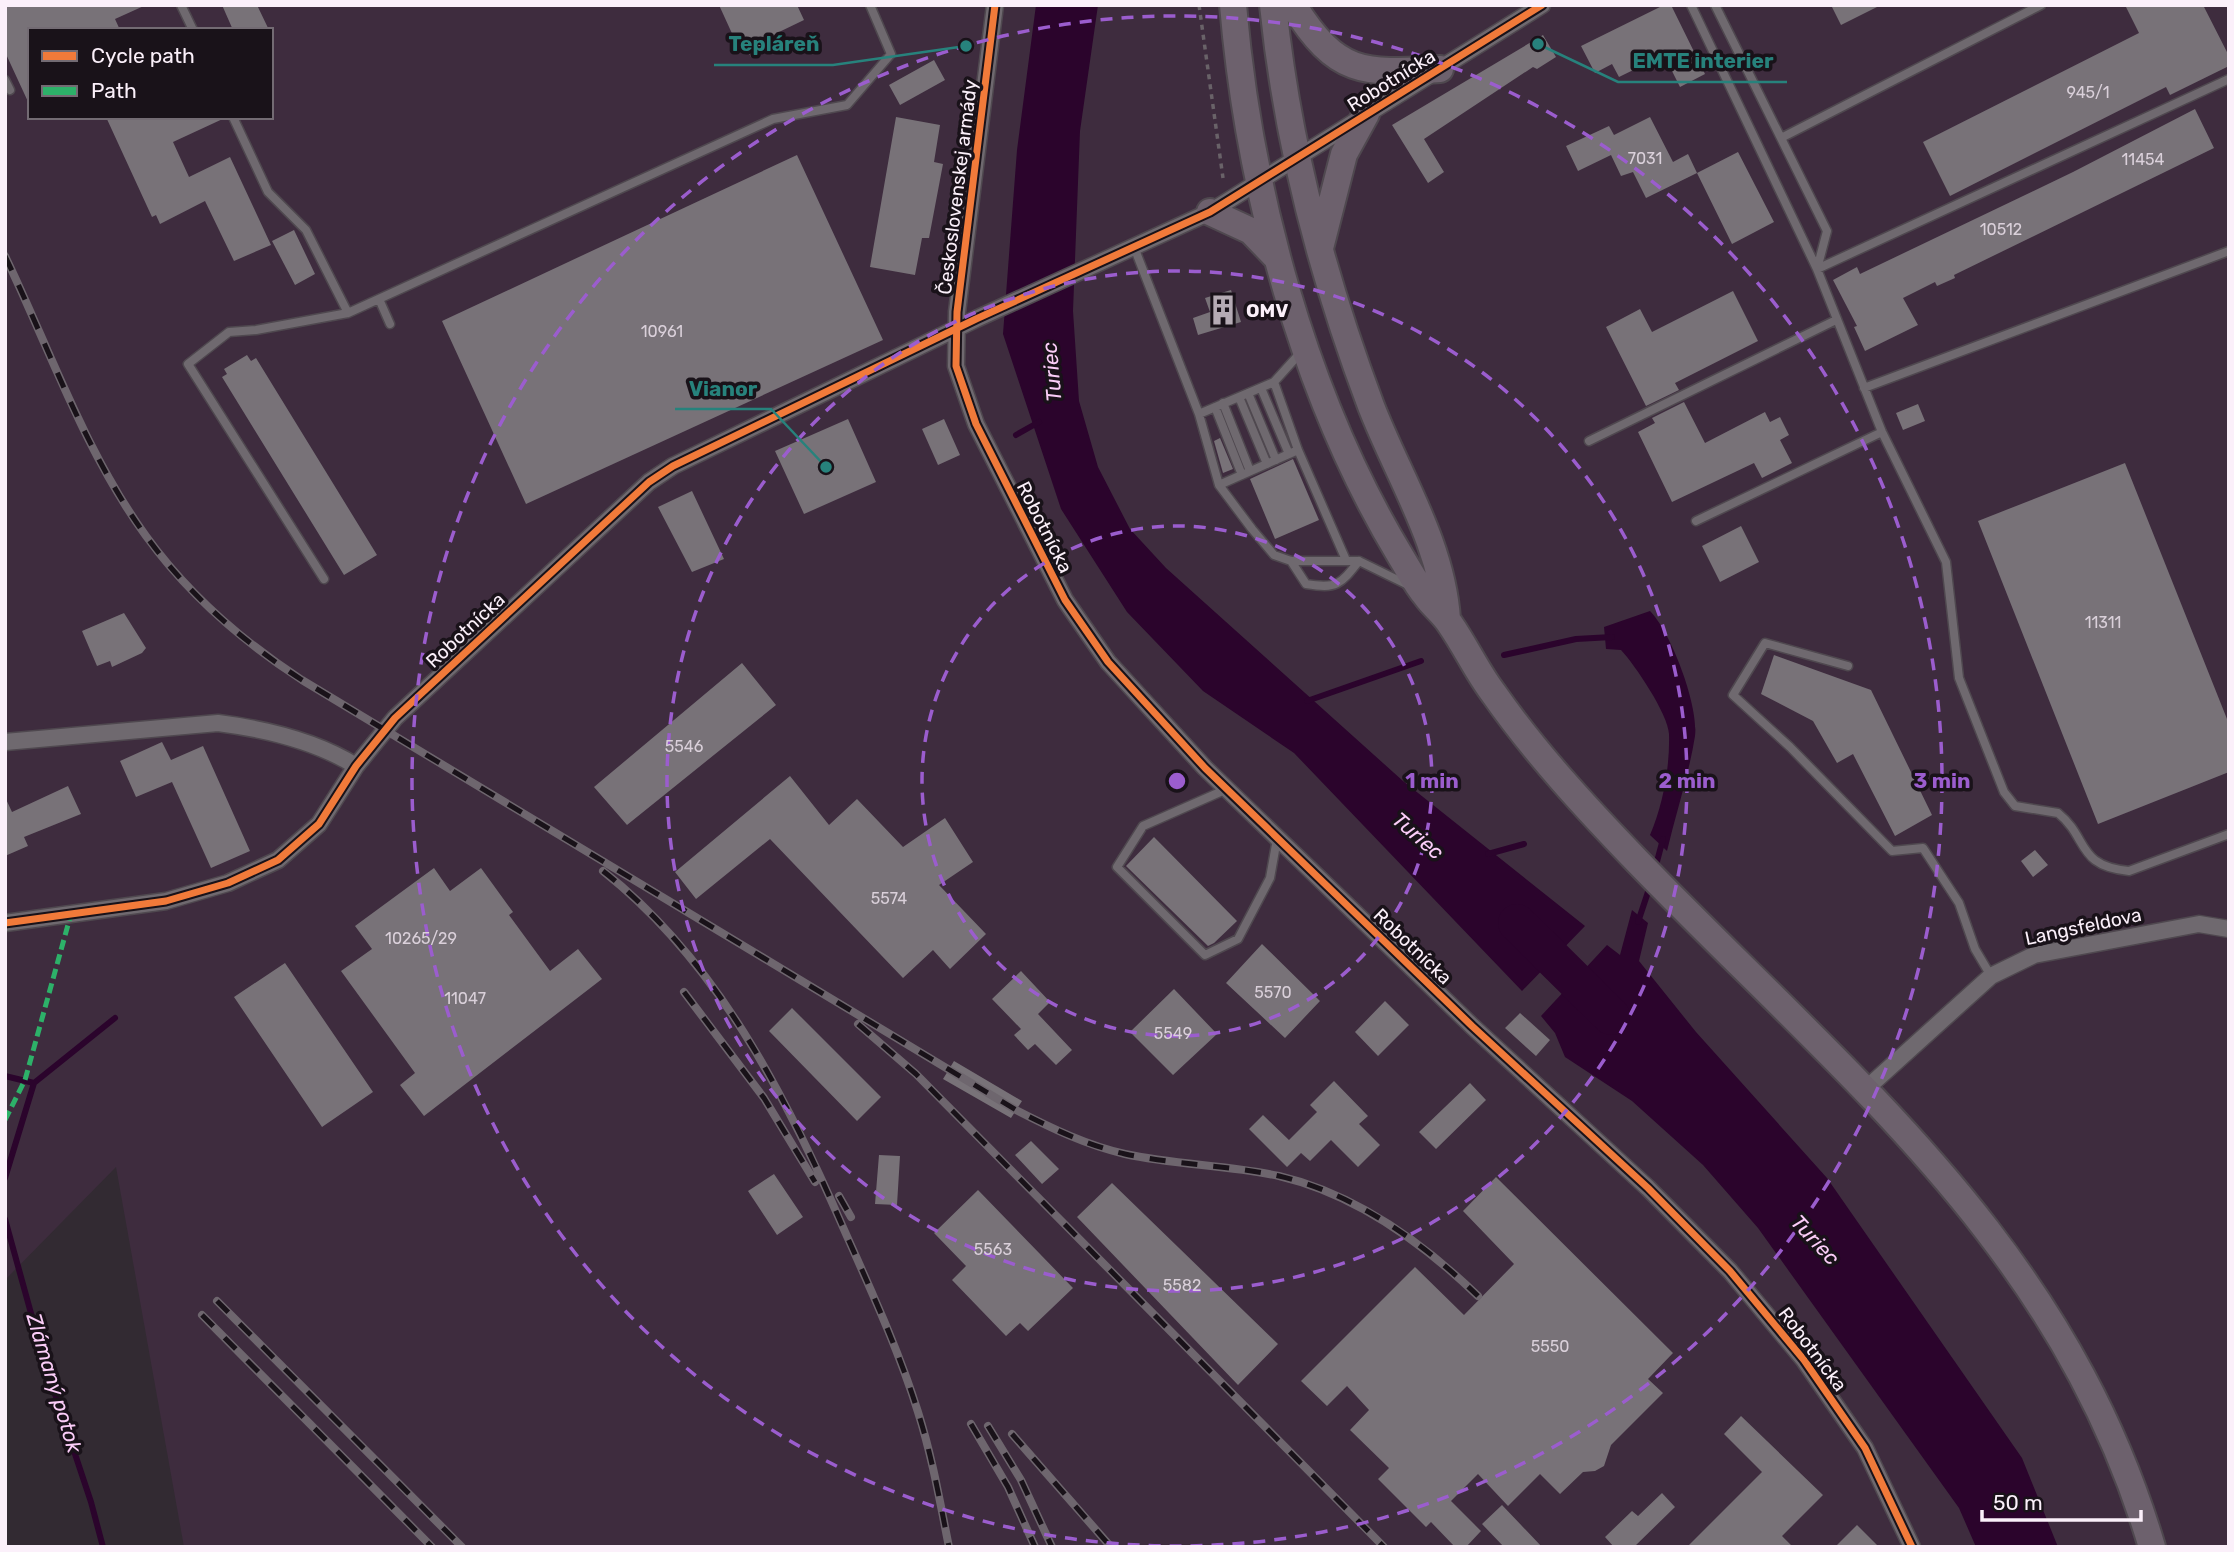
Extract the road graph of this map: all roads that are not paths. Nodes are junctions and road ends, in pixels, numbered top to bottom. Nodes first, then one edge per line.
1 (181, 5) edge
2 (870, 5) edge
3 (995, 5) edge
4 (1233, 5) edge
5 (1273, 5) edge
6 (1293, 5) edge
7 (1542, 5) edge
8 (1691, 5) edge
9 (1715, 5) edge
10 (2041, 5) edge
11 (192, 28) edge
12 (1440, 69) junction
13 (2229, 79) edge
14 (5, 80) edge
15 (10, 90) dead end
16 (1366, 114) junction
17 (234, 119) edge
18 (1781, 138) junction
19 (1296, 159) junction
20 (1261, 181) junction
21 (1210, 212) junction
22 (1134, 247) junction
23 (1320, 249) junction
24 (2229, 251) edge
25 (1279, 261) junction
26 (1816, 269) junction
27 (379, 299) junction
28 (348, 313) junction
29 (1836, 320) junction
30 (390, 324) dead end
31 (956, 330) junction
32 (1305, 348) junction
33 (1274, 382) junction
34 (1261, 388) junction
35 (1864, 388) junction
36 (1248, 393) junction
37 (1239, 397) junction
38 (1219, 405) junction
39 (1199, 414) junction
40 (1881, 432) junction
41 (1589, 441) dead end
42 (1298, 450) junction
43 (1289, 454) junction
44 (1276, 460) junction
45 (1267, 464) junction
46 (1246, 473) junction
47 (1219, 485) junction
48 (1696, 521) dead end
49 (1346, 560) junction
50 (1291, 561) junction
51 (1359, 561) junction
52 (324, 579) dead end
53 (1426, 596) junction
54 (1447, 619) junction
55 (1847, 666) dead end
56 (5, 742) edge
57 (356, 766) junction
58 (1227, 789) junction
59 (2229, 834) edge
60 (1277, 837) junction
61 (5, 923) edge
62 (2229, 929) edge
63 (1991, 976) junction
64 (1867, 1088) junction
65 (1912, 1547) edge
66 (2152, 1547) edge

1 - 11 lane
2 - 27 lane
3 - 31 street, Československej armády
4 - 20 main road
5 - 19 main road
6 - 12 main road
7 - 12 street, Robotnícka
8 - 26 lane
9 - 18 lane
10 - 18 lane
12 - 16 street, Robotnícka
13 - 26 lane
14 - 15 lane
16 - 19 street, Robotnícka
16 - 23 main road
17 - 28 lane
18 - 26 lane
19 - 20 street, Robotnícka
19 - 23 main road
20 - 21 street, Robotnícka
20 - 25 main road
21 - 22 street, Robotnícka
21 - 25 main road
22 - 31 street, Robotnícka
22 - 39 lane
23 - 54 main road
24 - 35 lane
25 - 32 main road
26 - 29 lane
27 - 28 lane
27 - 30 lane
28 - 52 lane
29 - 35 lane
29 - 41 lane
31 - 57 street, Robotnícka
31 - 58 street, Robotnícka
32 - 33 lane
32 - 53 main road
33 - 34 lane
33 - 42 lane
34 - 36 lane
34 - 43 lane
35 - 40 lane
36 - 37 lane
36 - 44 lane
37 - 38 lane
37 - 45 lane
38 - 39 lane
38 - 46 lane
39 - 47 lane
40 - 48 lane
40 - 59 lane
42 - 43 lane
42 - 49 lane
43 - 44 lane
44 - 45 lane
45 - 46 lane
46 - 47 lane
47 - 50 lane
49 - 50 lane
49 - 51 lane
50 - 51 lane
51 - 53 lane
53 - 54 main road
54 - 64 main road
55 - 63 lane
56 - 57 street
57 - 61 street, Robotnícka
58 - 60 street, Robotnícka
58 - 60 lane
60 - 65 street, Robotnícka
62 - 63 street, Langsfeldova
63 - 64 street, Langsfeldova
64 - 66 main road

